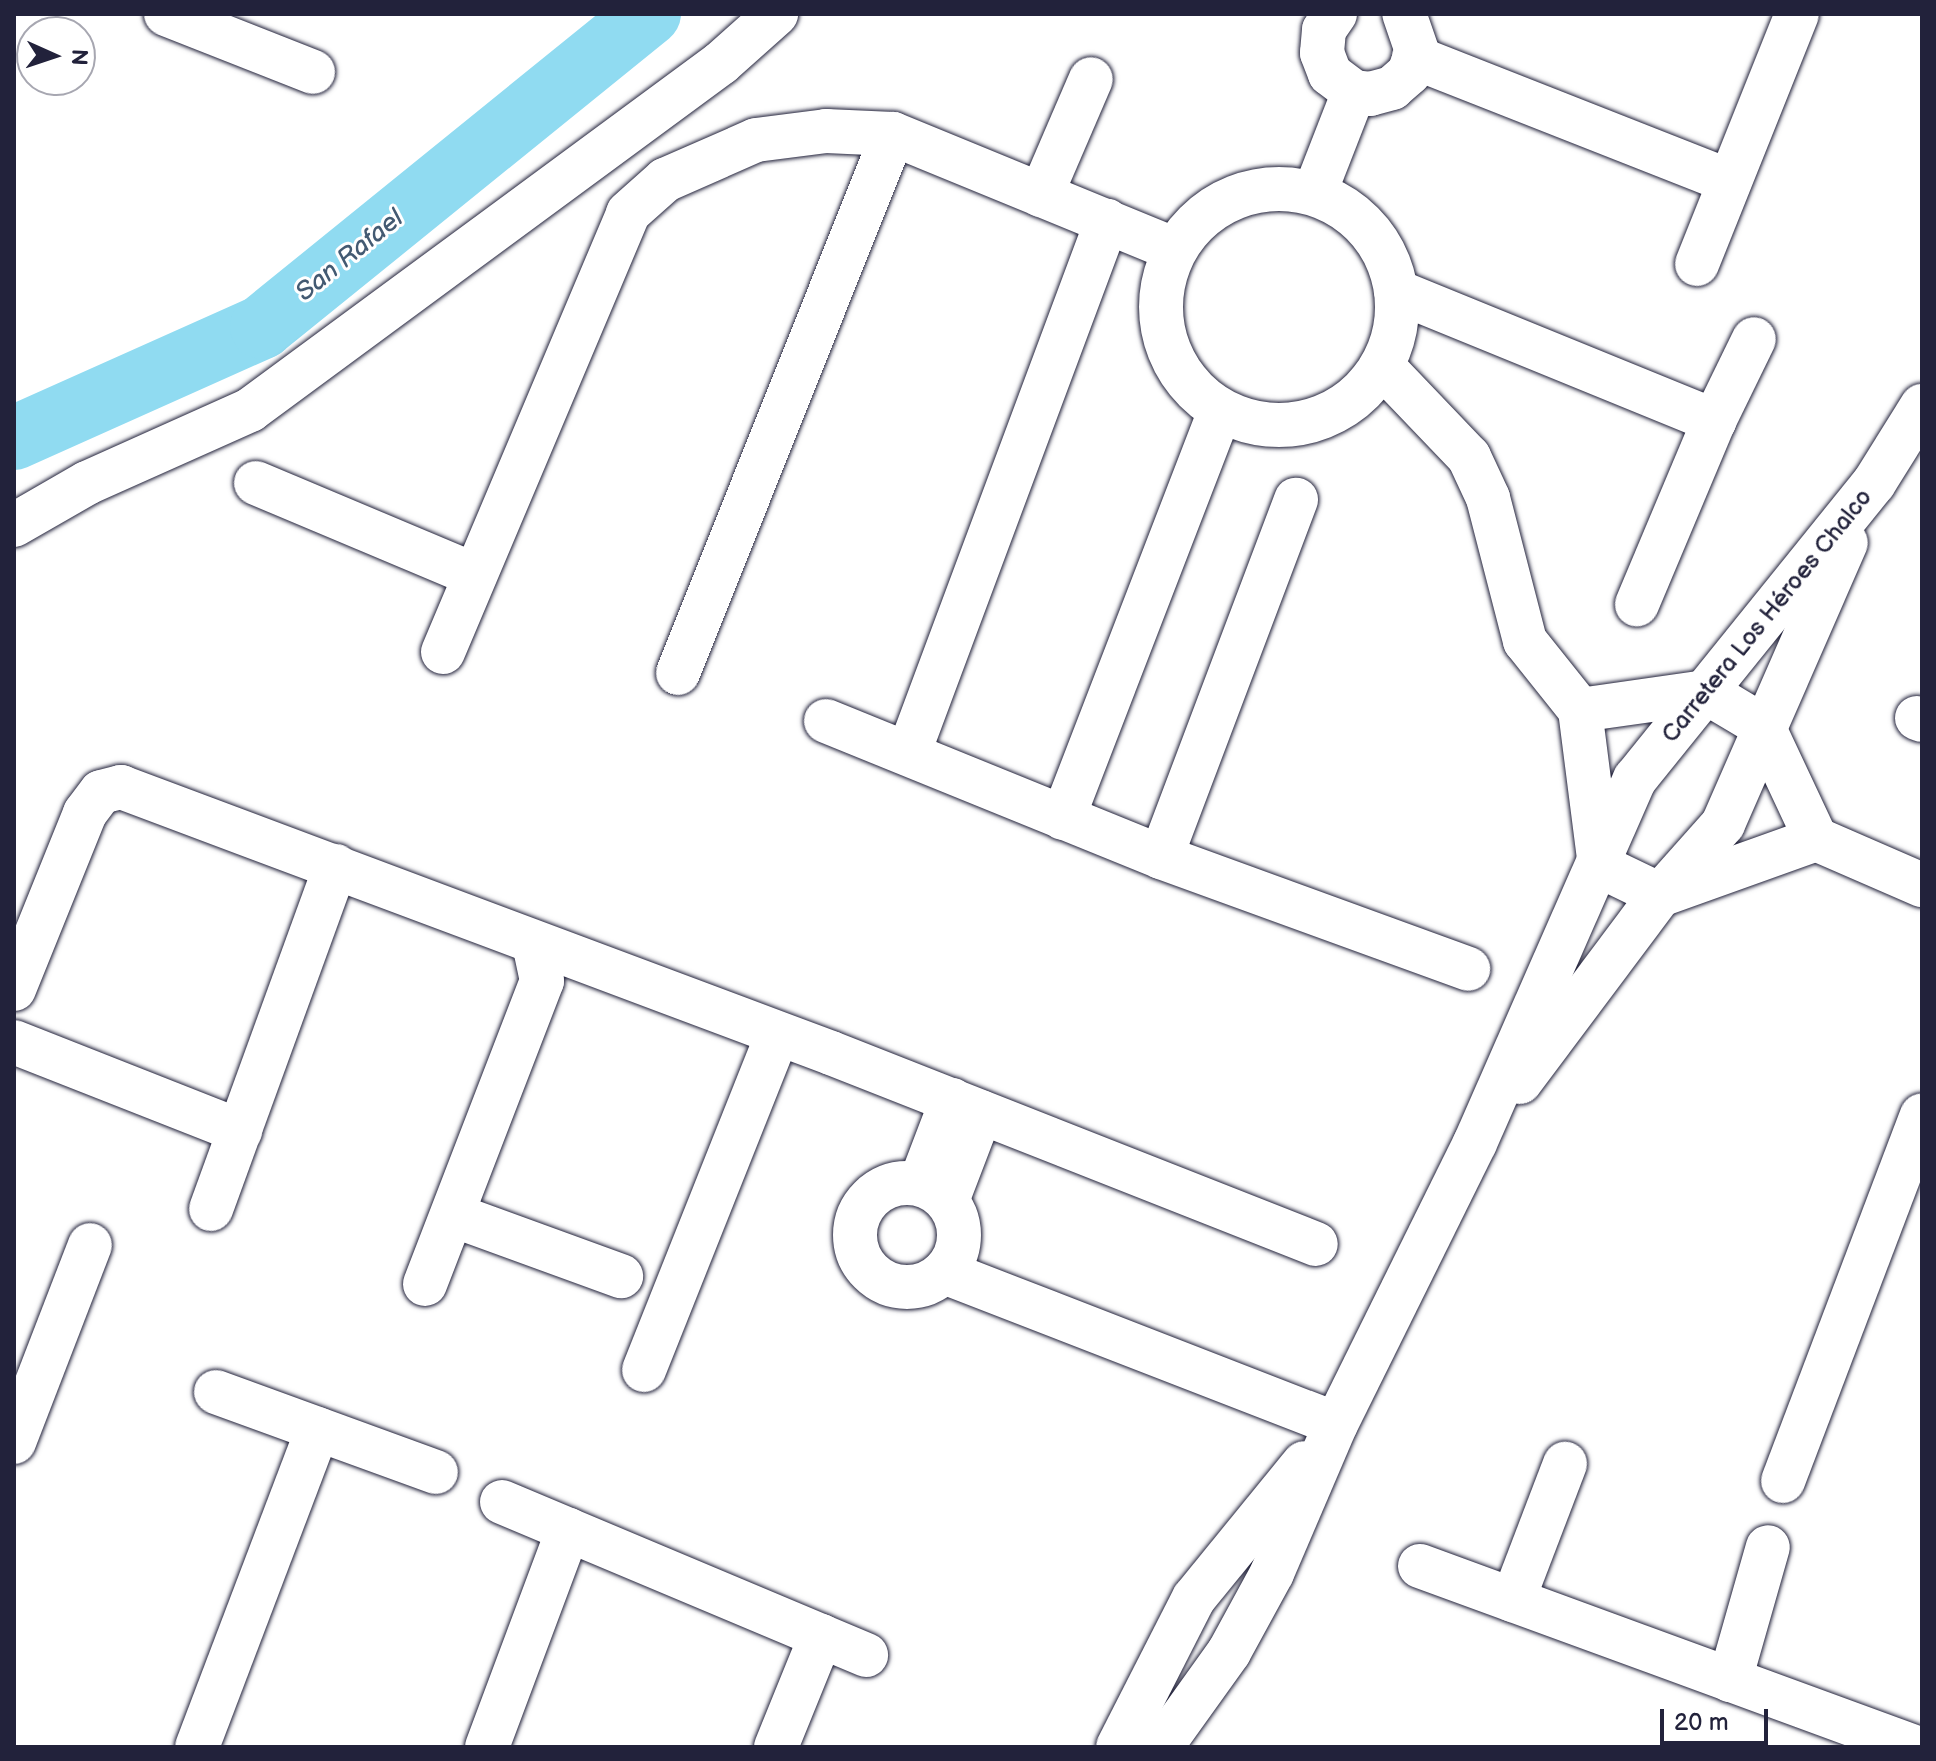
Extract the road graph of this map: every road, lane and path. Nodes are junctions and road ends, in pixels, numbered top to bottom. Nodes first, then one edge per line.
1 (166, 14) edge
2 (776, 14) edge
3 (1404, 14) edge
4 (1797, 14) edge
5 (1327, 16) edge
6 (1414, 57) junction
7 (313, 72) dead end
8 (1091, 79) dead end
9 (1354, 92) junction
10 (893, 134) junction
11 (1729, 181) junction
12 (1315, 192) junction
13 (1041, 195) junction
14 (1107, 221) junction
15 (1173, 249) junction
16 (1697, 264) dead end
17 (1396, 291) junction
18 (1754, 339) dead end
19 (1382, 366) junction
20 (1922, 406) edge
21 (1220, 411) junction
22 (1714, 421) junction
23 (256, 483) dead end
24 (1874, 483) junction
25 (1296, 500) dead end
26 (14, 525) edge
27 (472, 574) junction
28 (1637, 604) dead end
29 (443, 652) dead end
30 (678, 673) dead end
31 (1706, 692) junction
32 (1580, 710) junction
33 (826, 721) dead end
34 (1763, 726) junction
35 (909, 752) junction
36 (1063, 818) junction
37 (1816, 839) junction
38 (1161, 857) junction
39 (336, 866) junction
40 (1600, 866) junction
41 (1922, 885) edge
42 (1660, 895) junction
43 (534, 943) junction
44 (1468, 969) dead end
45 (14, 989) edge
46 (777, 1035) junction
47 (14, 1042) edge
48 (967, 1106) junction
49 (1922, 1116) edge
50 (240, 1131) junction
51 (1475, 1143) junction
52 (933, 1193) junction
53 (211, 1209) dead end
54 (453, 1215) junction
55 (1316, 1244) dead end
56 (90, 1245) dead end
57 (951, 1259) junction
58 (621, 1276) dead end
59 (425, 1284) dead end
60 (644, 1370) dead end
61 (216, 1392) dead end
62 (1343, 1410) junction
63 (318, 1429) junction
64 (14, 1442) edge
65 (1565, 1464) dead end
66 (436, 1472) dead end
67 (1783, 1481) dead end
68 (502, 1502) dead end
69 (568, 1530) junction
70 (1768, 1547) dead end
71 (1420, 1566) dead end
72 (1513, 1600) junction
73 (821, 1636) junction
74 (866, 1655) dead end
75 (1730, 1680) junction
76 (197, 1747) edge
77 (487, 1747) edge
78 (776, 1747) edge
79 (1118, 1747) edge
80 (1161, 1747) edge
81 (1914, 1747) edge

1 - 7 street
2 - 26 street
3 - 6 street
4 - 11 street
5 - 9 street
6 - 9 street
6 - 11 street
8 - 13 street
9 - 12 street
10 - 13 street
10 - 27 street
10 - 30 street
11 - 16 street
12 - 15 street
12 - 17 street
13 - 14 street
14 - 15 street
14 - 35 street
15 - 21 street
17 - 19 street
17 - 22 street
18 - 22 street
19 - 21 street
19 - 32 street
20 - 24 street
21 - 36 street
22 - 28 street
23 - 27 street
24 - 31 street, Carretera Los Héroes Chalco
24 - 34 street, Carretera Los Héroes Chalco
25 - 38 street
27 - 29 street
31 - 32 street
31 - 34 street
31 - 40 street, Carretera Los Héroes Chalco
32 - 40 street
33 - 35 street
34 - 37 street
34 - 42 street, Carretera Los Héroes Chalco
35 - 36 street
36 - 38 street
37 - 41 street
37 - 42 street
38 - 44 street
39 - 43 street
39 - 45 street
39 - 50 street
40 - 42 street
40 - 51 street, Carretera Los Héroes Chalco
42 - 51 street, Carretera Los Héroes Chalco
43 - 46 street
43 - 54 street
46 - 48 street
46 - 60 street
47 - 50 street
48 - 52 street
48 - 55 street
49 - 67 street
50 - 53 street
51 - 62 street, Carretera Los Héroes Chalco
52 - 57 street
52 - 57 street
54 - 58 street
54 - 59 street
56 - 64 street
57 - 62 street
61 - 63 street
62 - 79 street, Carretera Los Héroes Chalco
62 - 80 street, Carretera Los Héroes Chalco
63 - 66 street
63 - 76 street
65 - 72 street
68 - 69 street
69 - 73 street
69 - 77 street
70 - 75 street
71 - 72 street
72 - 75 street
73 - 74 street
73 - 78 street
75 - 81 street

